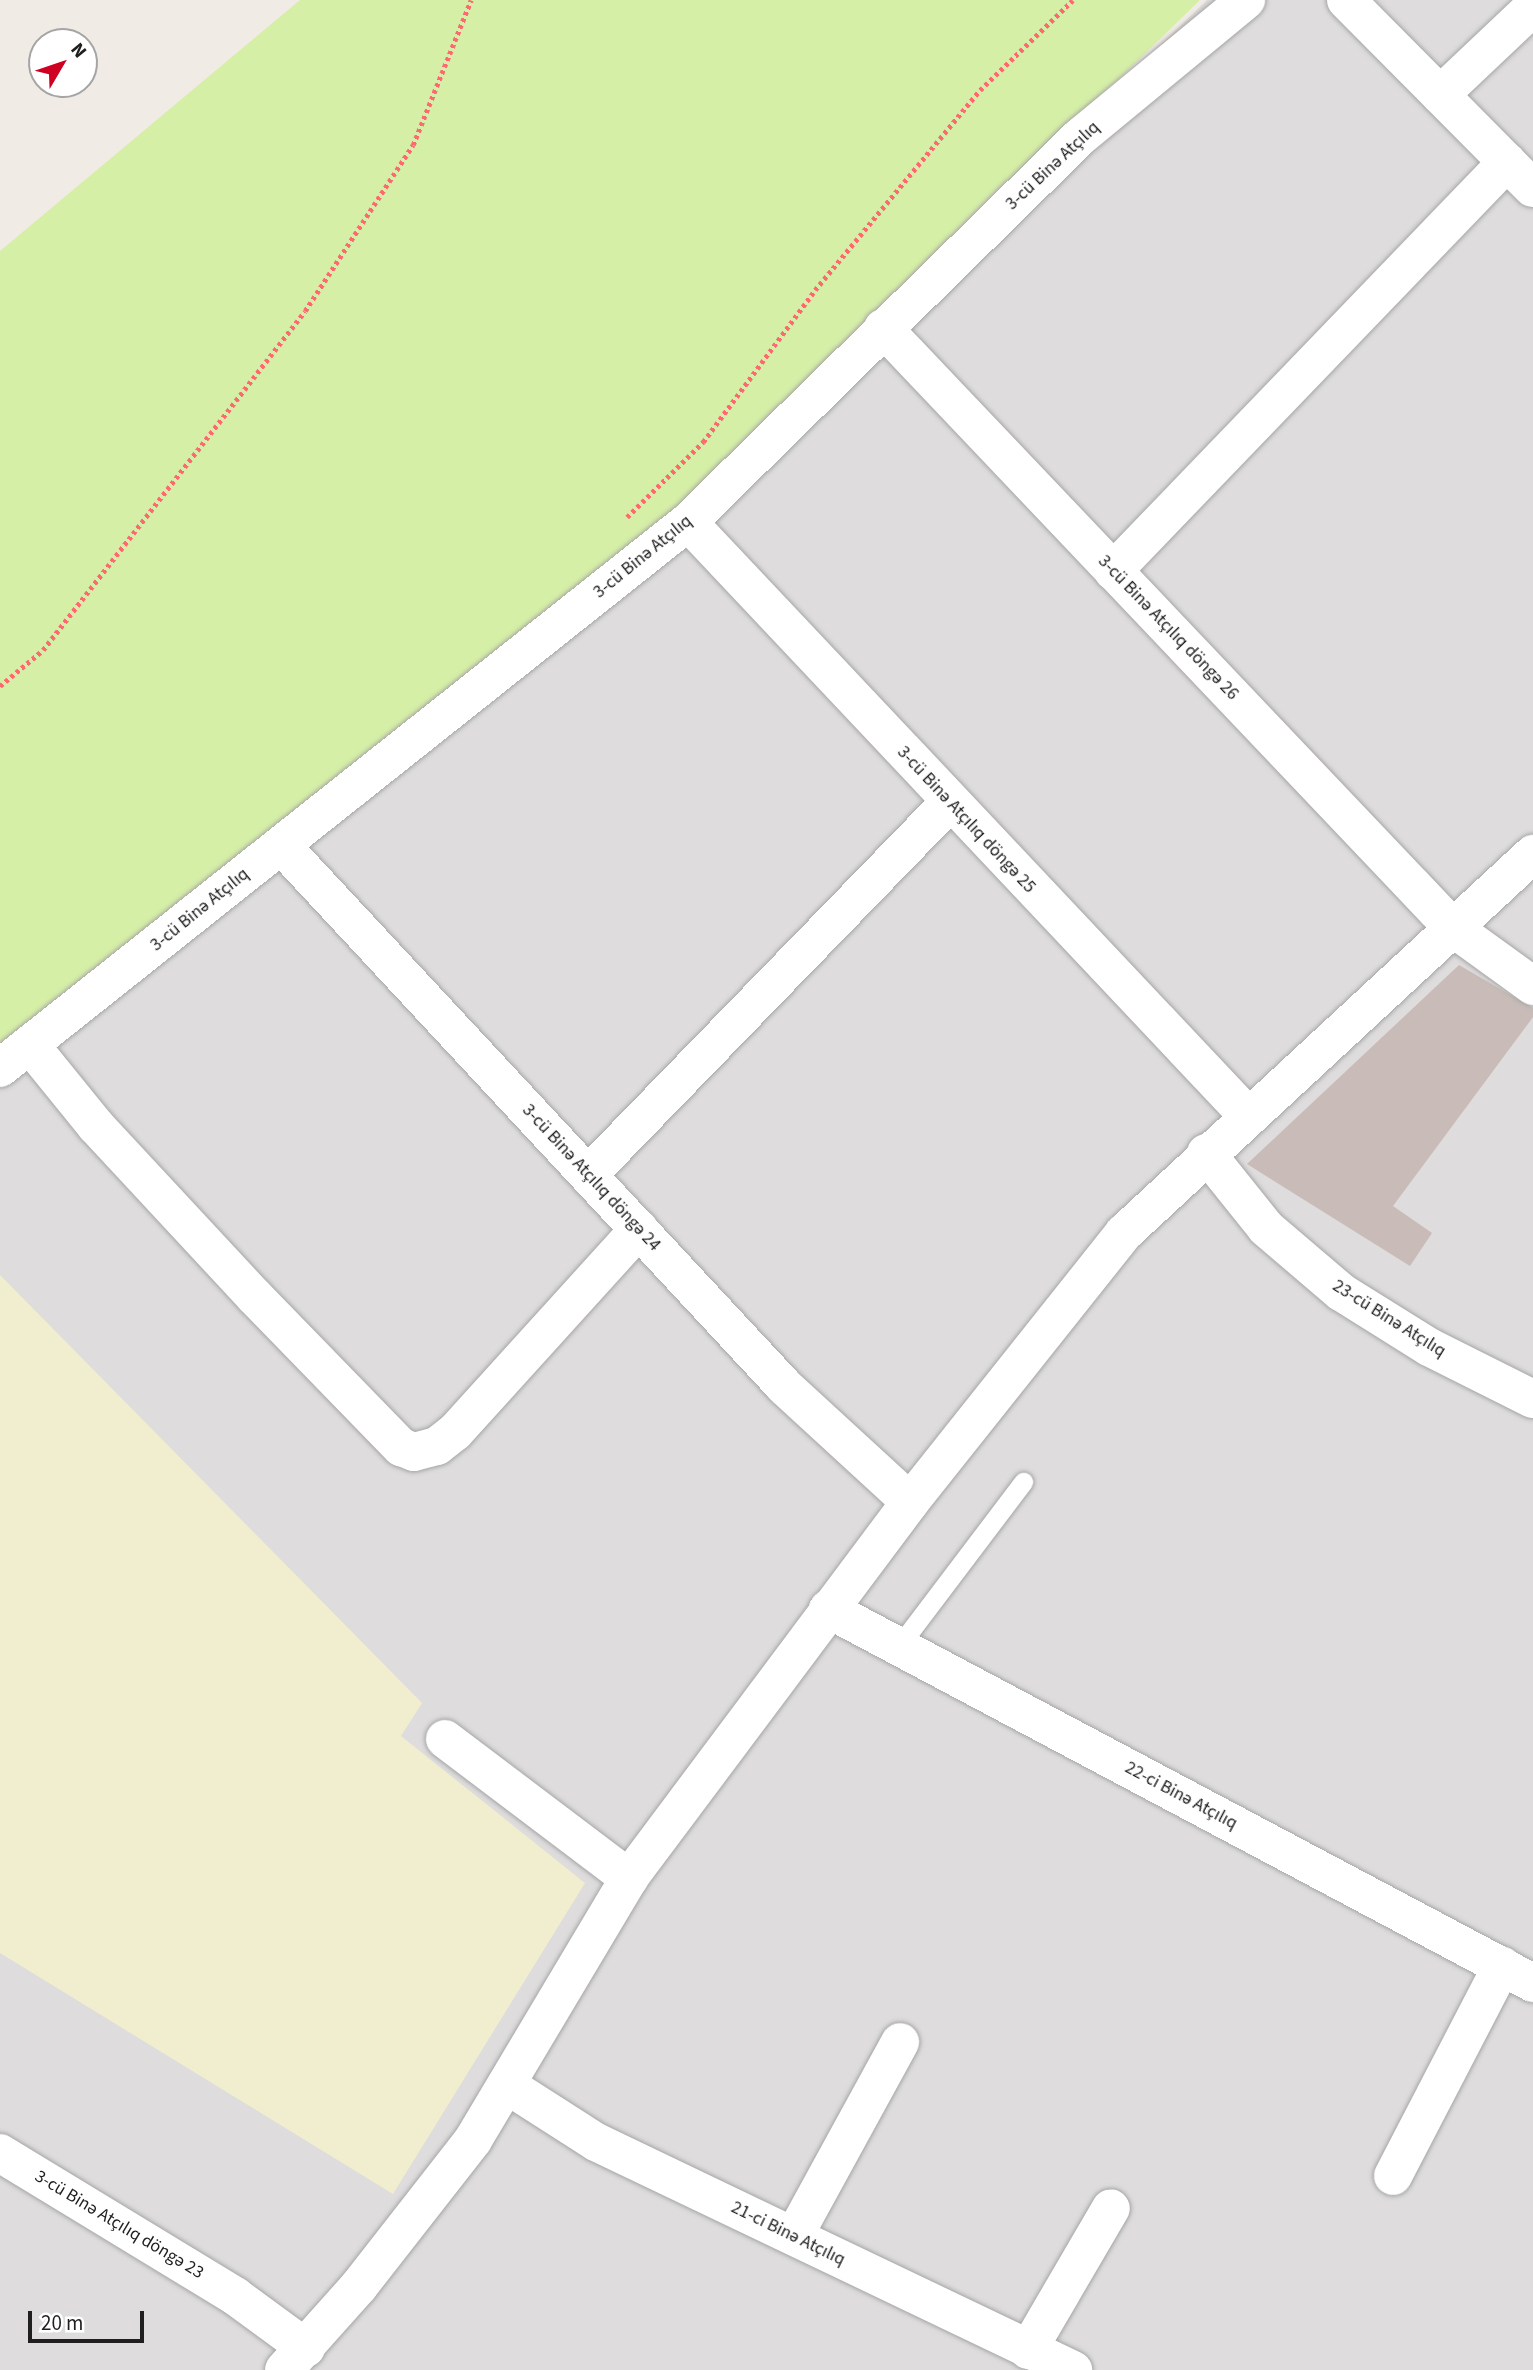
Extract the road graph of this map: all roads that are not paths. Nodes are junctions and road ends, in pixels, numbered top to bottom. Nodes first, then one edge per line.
1 (1246, 0) edge
2 (1346, 0) edge
3 (1533, 7) edge
4 (1440, 95) junction
5 (1520, 175) edge
6 (883, 328) junction
7 (688, 522) junction
8 (1113, 571) junction
9 (950, 803) junction
10 (281, 845) junction
11 (1533, 854) edge
12 (1453, 928) junction
13 (1533, 986) edge
14 (31, 1046) junction
15 (0, 1068) edge
16 (1247, 1115) junction
17 (1206, 1153) junction
18 (589, 1174) junction
19 (639, 1229) junction
20 (1533, 1399) edge
21 (1023, 1482) dead end
22 (910, 1502) junction
23 (828, 1609) junction
24 (899, 1646) junction
25 (445, 1739) dead end
26 (629, 1878) junction
27 (1518, 1974) edge
28 (900, 2042) dead end
29 (510, 2087) junction
30 (0, 2153) edge
31 (1393, 2176) dead end
32 (1111, 2208) dead end
33 (794, 2236) junction
34 (1028, 2350) junction
35 (295, 2359) edge
36 (1073, 2370) edge

1 - 6 street, 3-cü Binə Atçılıq
2 - 4 street
3 - 4 street
4 - 5 street
5 - 8 street
6 - 7 street, 3-cü Binə Atçılıq
6 - 8 street, 3-cü Binə Atçılıq döngə 26
7 - 9 street, 3-cü Binə Atçılıq döngə 25
7 - 10 street, 3-cü Binə Atçılıq
8 - 12 street, 3-cü Binə Atçılıq döngə 26
9 - 16 street, 3-cü Binə Atçılıq döngə 25
9 - 18 street
10 - 14 street, 3-cü Binə Atçılıq
10 - 18 street, 3-cü Binə Atçılıq döngə 24
11 - 12 street
12 - 13 street, 3-cü Binə Atçılıq döngə 26
12 - 16 street
14 - 15 street, 3-cü Binə Atçılıq
14 - 19 street
16 - 17 street
17 - 20 street, 23-cü Binə Atçılıq
17 - 22 street
18 - 19 street, 3-cü Binə Atçılıq döngə 24
19 - 22 street, 3-cü Binə Atçılıq döngə 24
21 - 24 lane
22 - 23 street
23 - 24 street, 22-ci Binə Atçılıq
23 - 26 street
24 - 27 street, 22-ci Binə Atçılıq
25 - 26 street
26 - 29 street
27 - 31 street
28 - 33 street
29 - 33 street, 21-ci Binə Atçılıq
29 - 35 street
30 - 35 street, 3-cü Binə Atçılıq döngə 23
32 - 34 street
33 - 34 street, 21-ci Binə Atçılıq
34 - 36 street, 21-ci Binə Atçılıq

